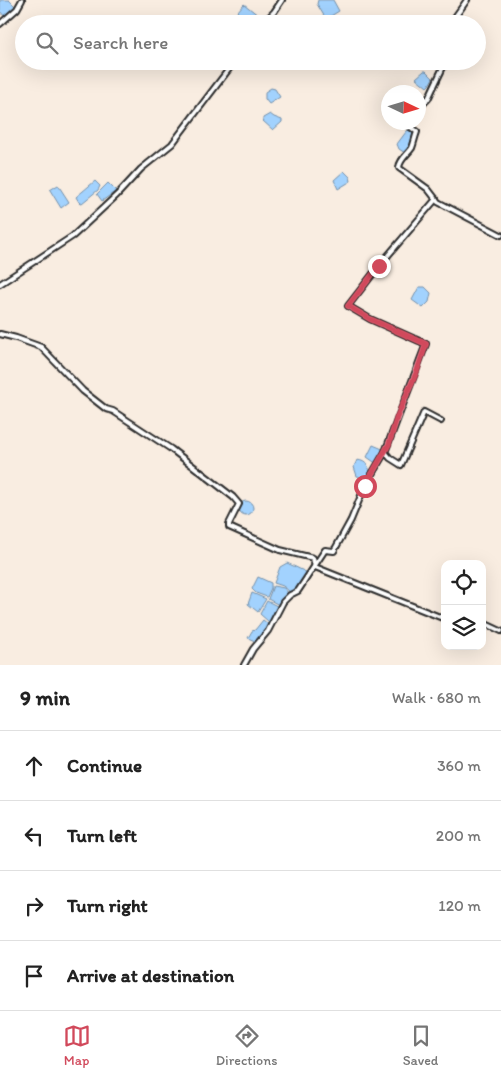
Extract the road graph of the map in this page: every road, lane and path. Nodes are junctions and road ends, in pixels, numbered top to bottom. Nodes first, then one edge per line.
1 (22, 0) edge
2 (282, 0) edge
3 (467, 0) edge
4 (271, 15) edge
5 (456, 15) edge
6 (0, 24) edge
7 (228, 70) edge
8 (442, 70) edge
9 (426, 101) edge
10 (414, 130) edge
11 (436, 199) junction
12 (501, 235) edge
13 (0, 284) edge
14 (0, 334) edge
15 (442, 421) dead end
16 (385, 452) junction
17 (315, 567) junction
18 (441, 617) edge
19 (486, 624) edge
20 (501, 631) edge
21 (244, 665) edge

1 - 6 street
2 - 4 street
3 - 5 street
7 - 13 street
8 - 9 street
10 - 11 street
11 - 12 street
11 - 16 street
14 - 17 street
15 - 16 street
16 - 17 street
17 - 18 street
17 - 21 street
19 - 20 street

